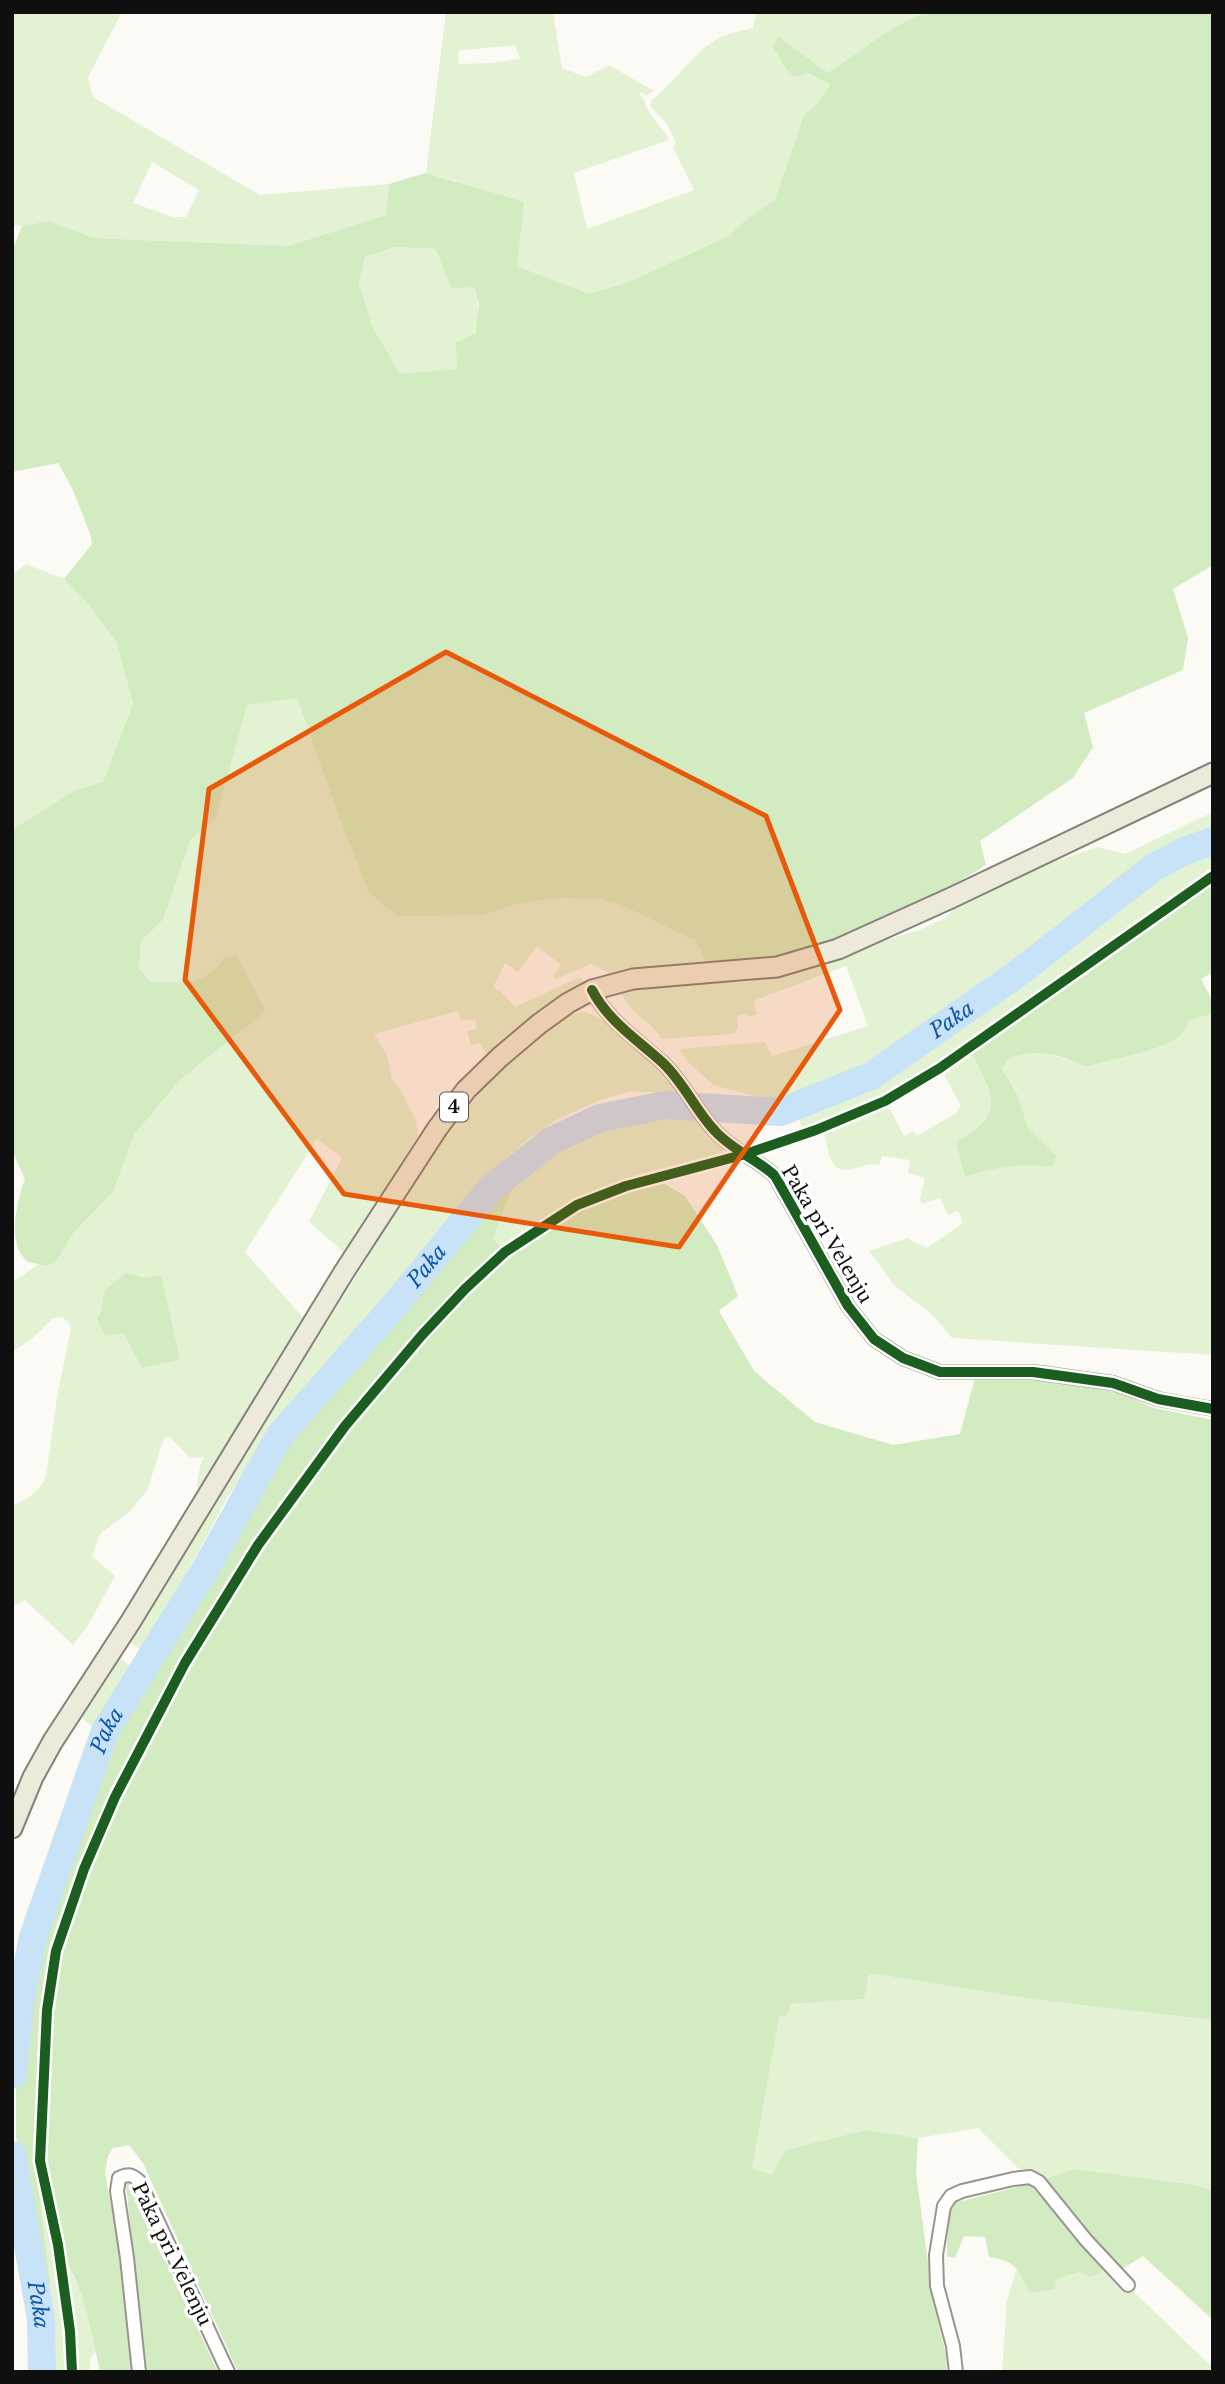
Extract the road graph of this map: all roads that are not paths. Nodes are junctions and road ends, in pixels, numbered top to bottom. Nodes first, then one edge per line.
1 (1213, 773) edge
2 (592, 990) junction
3 (1213, 1409) edge
4 (12, 1828) edge
5 (1128, 2285) dead end
6 (139, 2372) edge
7 (228, 2372) edge
8 (956, 2372) edge

1 - 2 main road, 4
2 - 3 street, Paka pri Velenju
2 - 4 main road, 4
5 - 8 street
6 - 7 street, Paka pri Velenju

